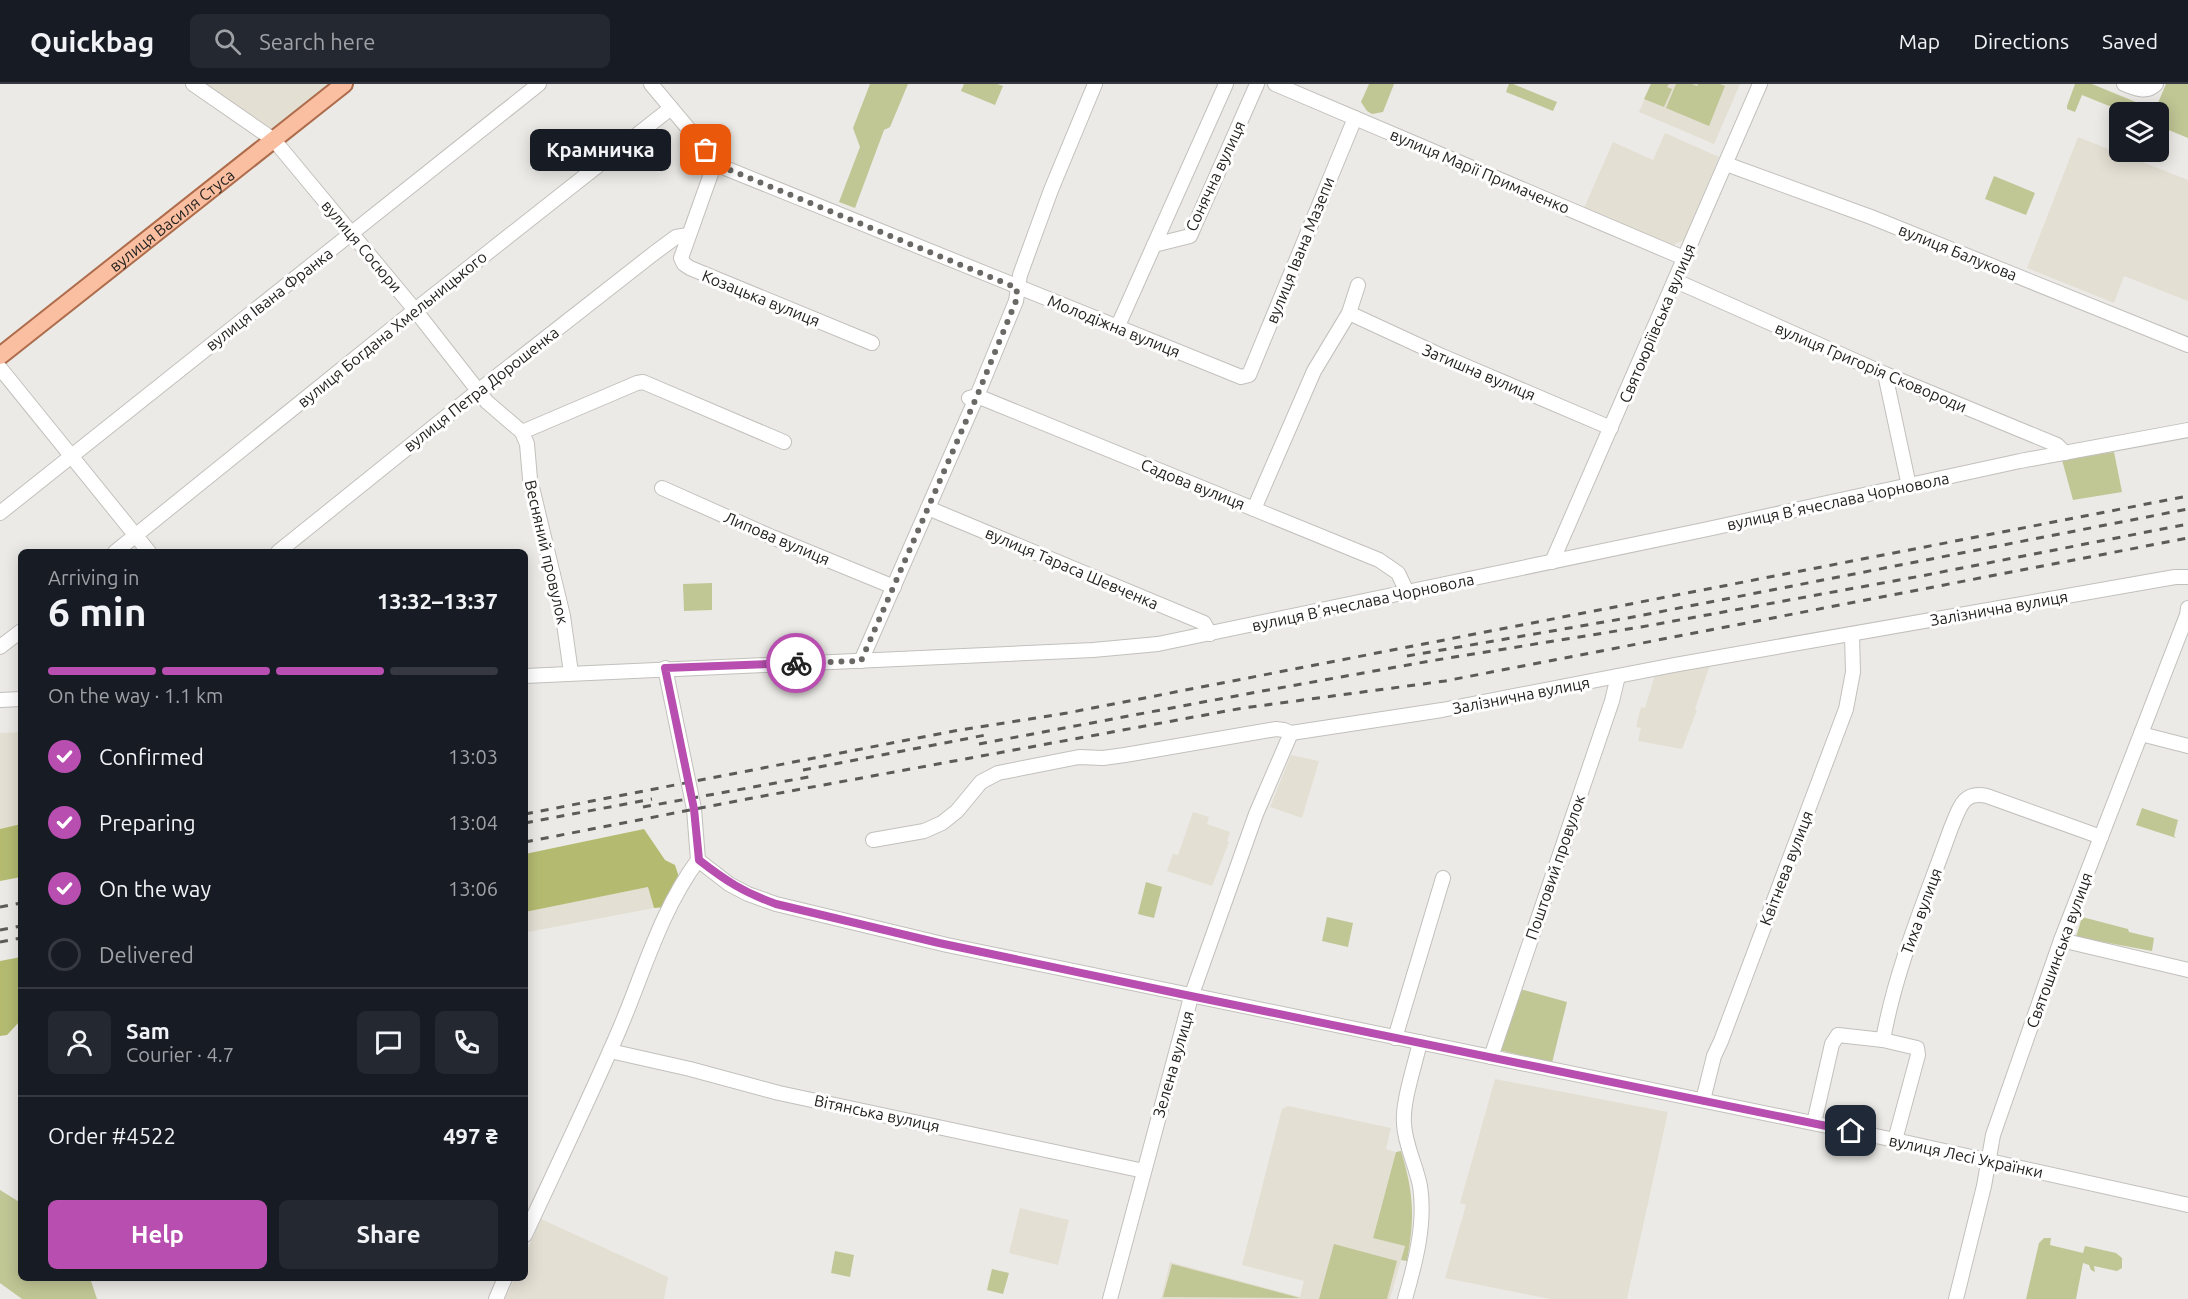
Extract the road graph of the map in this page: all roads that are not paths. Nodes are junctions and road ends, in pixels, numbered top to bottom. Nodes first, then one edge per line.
1 (193, 84) edge
2 (344, 84) edge
3 (539, 84) edge
4 (651, 84) edge
5 (1095, 84) edge
6 (1226, 84) edge
7 (1257, 84) edge
8 (1275, 84) edge
9 (1760, 84) edge
10 (2124, 84) edge
11 (2156, 84) edge
12 (671, 108) junction
13 (1355, 118) junction
14 (274, 140) junction
15 (718, 164) junction
16 (1726, 164) junction
17 (353, 234) junction
18 (688, 235) junction
19 (1154, 245) junction
20 (1684, 258) junction
21 (1676, 280) junction
22 (1358, 285) dead end
23 (1017, 288) junction
24 (415, 310) junction
25 (1349, 313) junction
26 (1117, 328) junction
27 (872, 343) dead end
28 (2188, 345) edge
29 (0, 356) edge
30 (0, 368) edge
31 (1885, 374) junction
32 (1241, 377) joint
33 (478, 391) junction
34 (971, 398) junction
35 (1611, 428) junction
36 (2188, 430) edge
37 (522, 432) junction
38 (784, 442) dead end
39 (2065, 453) junction
40 (71, 455) junction
41 (1909, 486) junction
42 (662, 488) dead end
43 (928, 508) junction
44 (1254, 509) junction
45 (0, 513) edge
46 (135, 535) junction
47 (119, 549) edge
48 (147, 549) edge
49 (282, 549) edge
50 (1552, 562) junction
51 (2188, 577) edge
52 (894, 586) junction
53 (1407, 592) junction
54 (2188, 608) edge
55 (2188, 615) edge
56 (18, 633) edge
57 (1852, 633) junction
58 (1210, 634) junction
59 (0, 647) edge
60 (861, 661) junction
61 (665, 668) junction
62 (571, 673) junction
63 (528, 676) edge
64 (1618, 676) junction
65 (18, 699) edge
66 (0, 700) edge
67 (1291, 733) junction
68 (2141, 734) junction
69 (2188, 746) edge
70 (2101, 837) junction
71 (873, 840) dead end
72 (699, 860) junction
73 (1443, 879) dead end
74 (2061, 940) junction
75 (2188, 970) edge
76 (1191, 997) junction
77 (1395, 1038) junction
78 (1882, 1040) junction
79 (1420, 1042) junction
80 (610, 1051) junction
81 (1491, 1057) junction
82 (1703, 1100) junction
83 (1814, 1123) junction
84 (1895, 1140) junction
85 (1989, 1160) junction
86 (1144, 1171) junction
87 (2188, 1205) edge
88 (528, 1229) edge
89 (504, 1281) edge
90 (496, 1299) edge
91 (1110, 1299) edge
92 (1405, 1299) edge
93 (1956, 1299) edge

1 - 14 street, вулиця Сосюри
2 - 14 main road, вулиця Василя Стуса
3 - 17 street, вулиця Івана Франка
4 - 12 street, Молодіжна вулиця
5 - 23 street
6 - 19 street, Сонячна вулиця
7 - 19 street, Сонячна вулиця
8 - 13 street, вулиця Марії Примаченко
9 - 16 street, Святоюріївська вулиця
10 - 11 street
12 - 15 street, Молодіжна вулиця
12 - 24 street, вулиця Богдана Хмельницького
13 - 20 street, вулиця Марії Примаченко
13 - 32 street, вулиця Івана Мазепи
14 - 17 street, вулиця Сосюри
14 - 29 main road, вулиця Василя Стуса
15 - 18 street, Козацька вулиця
15 - 23 street, Молодіжна вулиця
16 - 20 street, Святоюріївська вулиця
16 - 28 street, вулиця Балукова
17 - 24 street, вулиця Сосюри
17 - 40 street, вулиця Івана Франка
18 - 27 street, Козацька вулиця
18 - 33 street, вулиця Петра Дорошенка
19 - 26 street, Сонячна вулиця
20 - 21 street, Святоюріївська вулиця
21 - 31 street, вулиця Григорія Сковороди
21 - 35 street, Святоюріївська вулиця
22 - 25 street
23 - 26 street, Молодіжна вулиця
23 - 34 street
24 - 33 street, вулиця Сосюри
24 - 46 street, вулиця Богдана Хмельницького
25 - 35 street, Затишна вулиця
25 - 44 street
26 - 32 street, Молодіжна вулиця
30 - 40 street
31 - 39 street, вулиця Григорія Сковороди
31 - 41 street
33 - 37 street, вулиця Сосюри
33 - 49 street, вулиця Петра Дорошенка
34 - 43 street
34 - 44 street, Садова вулиця
35 - 50 street, Святоюріївська вулиця
36 - 39 street, вулиця Вʼячеслава Чорновола
37 - 38 street
37 - 62 street, Весняний провулок
39 - 41 street, вулиця Вʼячеслава Чорновола
40 - 45 street, вулиця Івана Франка
40 - 46 street
41 - 50 street, вулиця Вʼячеслава Чорновола
42 - 52 street, Липова вулиця
43 - 52 street
43 - 58 street, вулиця Тараса Шевченка
44 - 53 street, Садова вулиця
46 - 47 street, вулиця Богдана Хмельницького
46 - 48 street
50 - 53 street, вулиця Вʼячеслава Чорновола
51 - 57 street, Залізнична вулиця
52 - 60 street
53 - 58 street, вулиця Вʼячеслава Чорновола
54 - 55 street, Святошинська вулиця
55 - 68 street, Святошинська вулиця
56 - 59 street
57 - 64 street, Залізнична вулиця
57 - 82 street, Квітнева вулиця
58 - 60 street, вулиця Вʼячеслава Чорновола
60 - 61 street, вулиця Вʼячеслава Чорновола
61 - 62 street, вулиця Вʼячеслава Чорновола
61 - 72 street
62 - 63 street, вулиця Вʼячеслава Чорновола
64 - 67 street, Залізнична вулиця
64 - 81 street, Поштовий провулок
65 - 66 street
67 - 71 street, Залізнична вулиця
67 - 76 street, Зелена вулиця
68 - 69 street
68 - 70 street, Святошинська вулиця
70 - 74 street, Святошинська вулиця
70 - 78 street, Тиха вулиця
72 - 76 street, вулиця Лесі Українки
72 - 80 street
73 - 77 street
74 - 75 street
74 - 85 street, Святошинська вулиця
76 - 77 street, вулиця Лесі Українки
76 - 86 street, Зелена вулиця
77 - 79 street, вулиця Лесі Українки
78 - 83 street
78 - 84 street
79 - 81 street, вулиця Лесі Українки
79 - 92 street
80 - 86 street, Вітянська вулиця
80 - 88 street
81 - 82 street, вулиця Лесі Українки
82 - 83 street, вулиця Лесі Українки
83 - 84 street, вулиця Лесі Українки
84 - 85 street, вулиця Лесі Українки
85 - 87 street, вулиця Лесі Українки
85 - 93 street, Святошинська вулиця
86 - 91 street, Зелена вулиця
89 - 90 street

